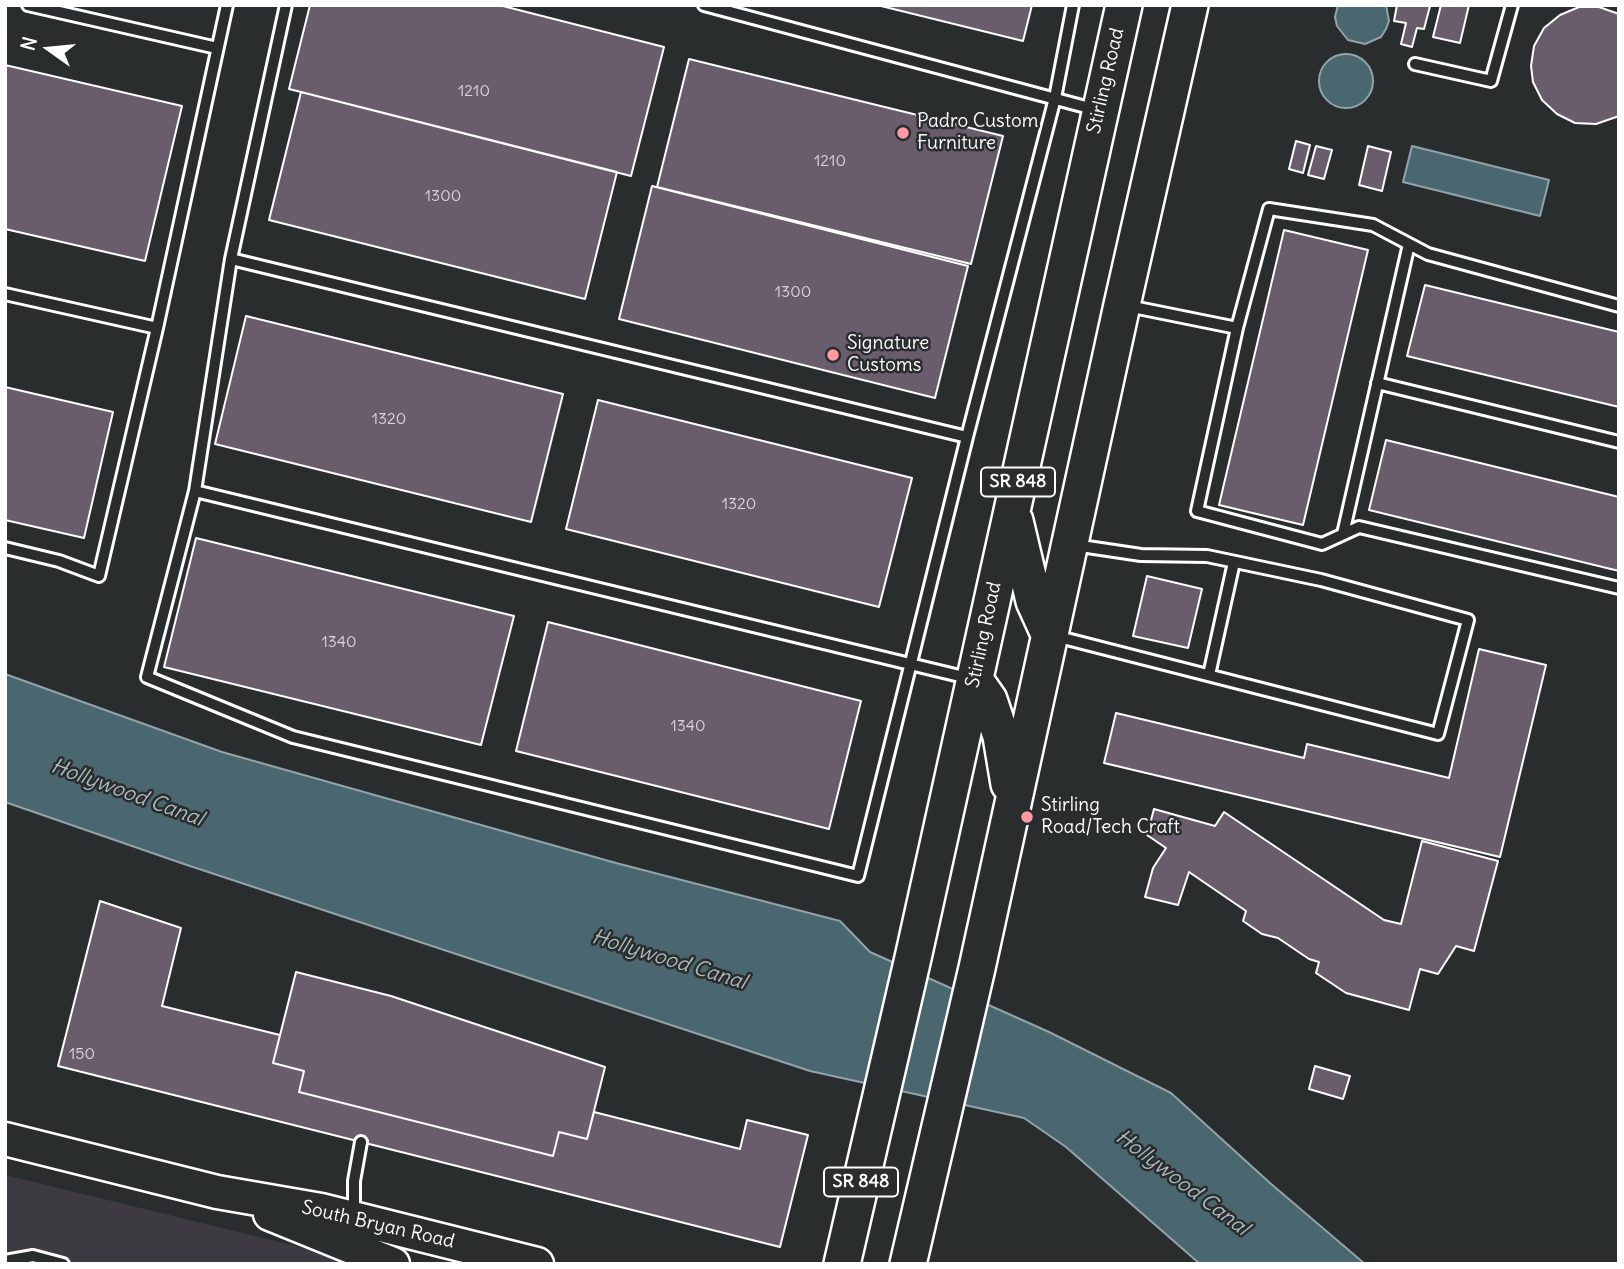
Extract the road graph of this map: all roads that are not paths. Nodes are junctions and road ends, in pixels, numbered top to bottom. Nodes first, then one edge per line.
1 (28, 5) edge
2 (227, 5) edge
3 (286, 5) edge
4 (704, 5) edge
5 (1073, 5) edge
6 (1124, 5) edge
7 (1190, 5) edge
8 (1511, 5) edge
9 (217, 48) junction
10 (1416, 64) dead end
11 (1055, 99) junction
12 (1099, 110) junction
13 (1409, 244) junction
14 (231, 259) junction
15 (5, 294) edge
16 (1122, 305) junction
17 (1619, 306) edge
18 (1237, 327) junction
19 (157, 328) junction
20 (1377, 383) junction
21 (967, 437) junction
22 (1619, 442) edge
23 (195, 491) junction
24 (1012, 507) junction
25 (1343, 534) junction
26 (1069, 545) junction
27 (5, 548) edge
28 (1234, 562) junction
29 (1619, 588) edge
30 (1049, 634) junction
31 (912, 664) junction
32 (1209, 675) junction
33 (975, 680) junction
34 (1012, 805) junction
35 (5, 1139) edge
36 (361, 1142) dead end
37 (367, 1241) edge
38 (5, 1261) edge
39 (63, 1264) edge
40 (537, 1264) edge
41 (842, 1264) edge
42 (908, 1264) edge

1 - 9 lane
2 - 9 lane
3 - 14 lane
4 - 11 lane
5 - 11 lane
6 - 12 main road, Stirling Road / SR 848
7 - 16 main road, SR 848
8 - 10 lane
9 - 19 lane
11 - 12 lane
11 - 21 lane
12 - 24 main road, Stirling Road / SR 848
13 - 17 lane
13 - 18 lane
13 - 20 lane
14 - 21 lane
14 - 23 lane
15 - 19 lane
16 - 18 lane
16 - 26 main road, SR 848
18 - 25 lane
19 - 27 lane
20 - 22 lane
20 - 25 lane
21 - 31 lane
23 - 31 lane
23 - 31 lane
24 - 30 main road
24 - 33 main road, Stirling Road / SR 848
25 - 29 lane
26 - 28 lane
26 - 30 main road, SR 848
28 - 32 lane
28 - 32 lane
30 - 32 lane
30 - 34 main road, SR 848
31 - 33 lane
33 - 34 main road
33 - 41 main road, Stirling Road / SR 848
34 - 42 main road, SR 848
35 - 37 street, South Bryan Road
36 - 37 lane
37 - 40 street, South Bryan Road
38 - 39 lane

